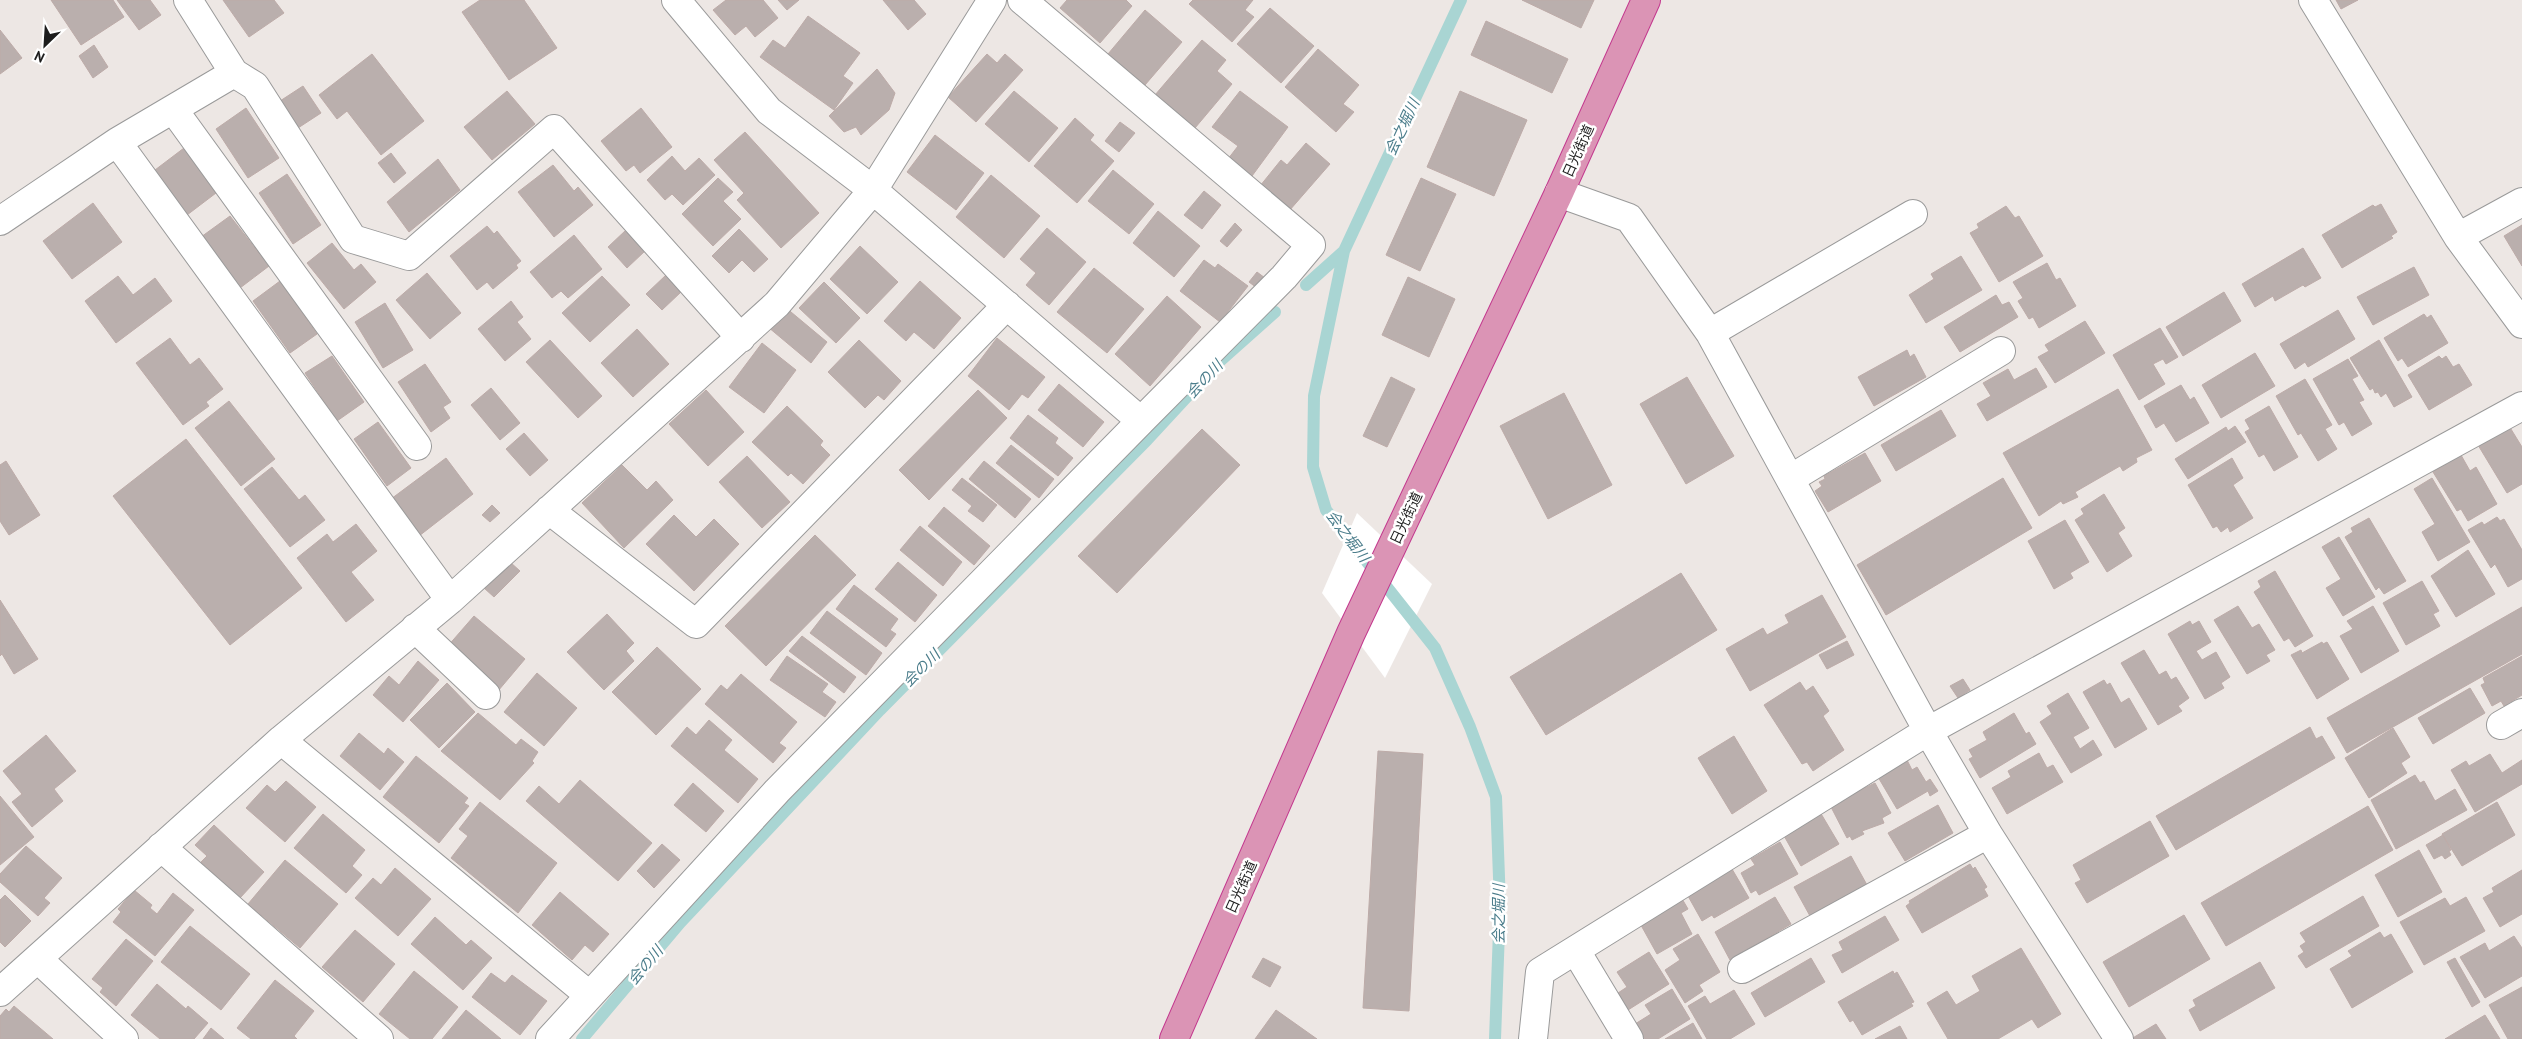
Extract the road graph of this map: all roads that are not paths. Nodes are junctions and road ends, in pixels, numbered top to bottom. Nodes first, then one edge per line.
1 (188, 0) edge
2 (676, 0) edge
3 (992, 0) edge
4 (1022, 0) edge
5 (1646, 0) edge
6 (2313, 0) edge
7 (234, 73) junction
8 (173, 109) junction
9 (117, 142) junction
10 (873, 190) junction
11 (1559, 193) junction
12 (2522, 202) edge
13 (1913, 214) dead end
14 (0, 221) edge
15 (2458, 237) junction
16 (1007, 305) junction
17 (2522, 324) edge
18 (1710, 333) junction
19 (741, 338) junction
20 (2001, 352) dead end
21 (2522, 406) edge
22 (1141, 421) junction
23 (417, 446) dead end
24 (1790, 479) junction
25 (549, 510) junction
26 (450, 600) junction
27 (415, 628) junction
28 (486, 696) dead end
29 (1928, 731) junction
30 (281, 740) junction
31 (1988, 834) junction
32 (161, 847) junction
33 (1576, 951) junction
34 (38, 959) junction
35 (1742, 969) dead end
36 (0, 992) edge
37 (589, 995) junction
38 (124, 1039) edge
39 (379, 1039) edge
40 (550, 1039) edge
41 (1174, 1039) edge
42 (1533, 1039) edge
43 (1629, 1039) edge
44 (2119, 1039) edge

1 - 7 street
2 - 10 street
3 - 10 street
4 - 22 street
5 - 11 highway, 日光街道
6 - 15 street
7 - 8 street
7 - 19 street
8 - 9 street
8 - 23 street
9 - 14 street
9 - 26 street
10 - 16 street
10 - 19 street
11 - 18 street
11 - 41 highway, 日光街道
12 - 15 street
13 - 18 street
15 - 17 street
16 - 22 street
16 - 25 street
18 - 24 street
19 - 25 street
20 - 24 street
21 - 29 street
22 - 37 street
24 - 29 street
25 - 26 street
26 - 27 street
27 - 28 street
27 - 30 street
29 - 31 street
29 - 33 street
30 - 32 street
30 - 37 street
31 - 35 street
31 - 44 street
32 - 34 street
32 - 39 street
33 - 42 street
33 - 43 street
34 - 36 street
34 - 38 street
37 - 40 street

